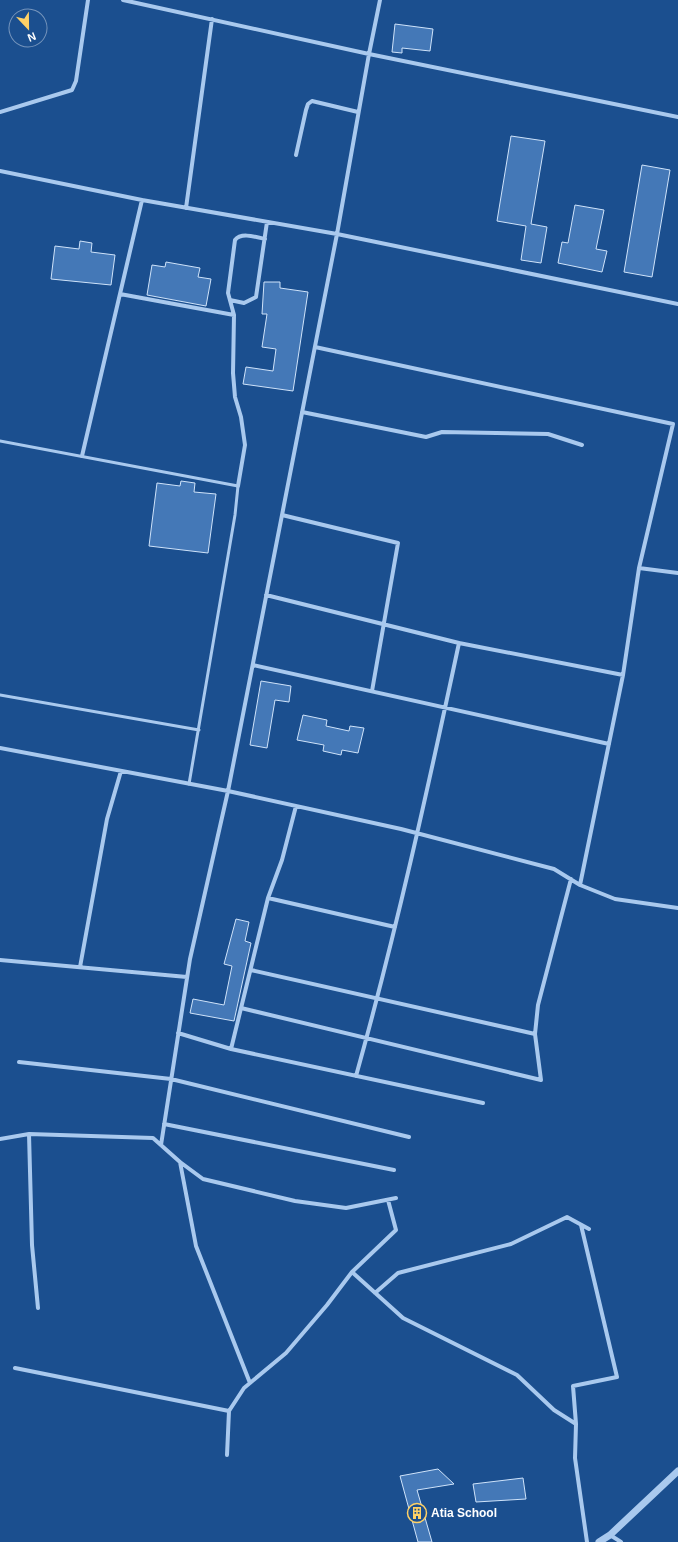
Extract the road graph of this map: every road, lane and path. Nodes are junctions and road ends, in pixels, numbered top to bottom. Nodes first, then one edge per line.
1 (88, 0) edge
2 (123, 0) edge
3 (380, 0) edge
4 (212, 19) junction
5 (369, 54) junction
6 (0, 112) edge
7 (358, 112) junction
8 (678, 117) edge
9 (296, 155) dead end
10 (0, 171) edge
11 (142, 200) junction
12 (186, 208) junction
13 (267, 222) junction
14 (337, 234) junction
15 (265, 239) junction
16 (120, 294) junction
17 (230, 300) junction
18 (678, 304) edge
19 (234, 315) junction
20 (315, 346) junction
21 (302, 412) junction
22 (0, 441) edge
23 (582, 445) dead end
24 (82, 456) junction
25 (238, 486) junction
26 (282, 515) junction
27 (639, 568) junction
28 (678, 573) edge
29 (266, 595) junction
30 (384, 624) junction
31 (459, 642) junction
32 (253, 665) junction
33 (623, 675) junction
34 (372, 691) junction
35 (0, 695) edge
36 (445, 708) junction
37 (199, 730) junction
38 (609, 744) junction
39 (0, 748) edge
40 (121, 771) junction
41 (189, 784) junction
42 (228, 791) junction
43 (296, 806) junction
44 (418, 834) junction
45 (571, 879) junction
46 (580, 885) junction
47 (268, 898) junction
48 (678, 908) edge
49 (395, 927) junction
50 (0, 960) edge
51 (80, 967) junction
52 (251, 970) junction
53 (187, 977) junction
54 (378, 998) junction
55 (241, 1008) junction
56 (178, 1033) junction
57 (535, 1034) junction
58 (366, 1038) junction
59 (231, 1049) junction
60 (19, 1062) dead end
61 (356, 1076) junction
62 (171, 1079) junction
63 (483, 1103) dead end
64 (164, 1124) junction
65 (29, 1134) junction
66 (409, 1137) dead end
67 (0, 1138) edge
68 (161, 1145) junction
69 (180, 1162) junction
70 (394, 1170) dead end
71 (396, 1198) dead end
72 (388, 1200) junction
73 (581, 1225) junction
74 (589, 1229) dead end
75 (352, 1272) junction
76 (375, 1293) junction
77 (38, 1308) dead end
78 (15, 1368) dead end
79 (250, 1383) junction
80 (230, 1411) junction
81 (576, 1424) junction
82 (227, 1455) dead end
83 (678, 1471) edge
84 (610, 1535) junction
85 (587, 1542) edge
86 (599, 1542) edge
87 (621, 1542) edge

1 - 6 street
2 - 4 street
3 - 5 street
4 - 5 street
4 - 12 street
5 - 7 street
5 - 8 street
7 - 9 street
7 - 14 street
10 - 11 street
11 - 12 street
11 - 16 street
12 - 13 street
13 - 14 street
13 - 15 street
14 - 18 street
14 - 20 street
15 - 17 street
15 - 17 street
16 - 19 street
16 - 24 street
17 - 19 street
19 - 25 street
20 - 21 street
20 - 27 street
21 - 23 street
21 - 26 street
22 - 24 lane
24 - 25 lane
25 - 37 lane
26 - 29 street
26 - 30 street
27 - 28 street
27 - 33 street
29 - 30 street
29 - 32 street
30 - 31 street
30 - 34 street
31 - 33 street
31 - 36 street
32 - 34 street
32 - 42 street
33 - 38 street
34 - 36 street
35 - 37 lane
36 - 38 street
36 - 44 street
37 - 41 lane
38 - 46 street
39 - 40 street
40 - 41 street
40 - 51 street
41 - 42 street
42 - 43 street
42 - 53 street
43 - 44 street
43 - 47 street
44 - 45 street
44 - 49 street
45 - 46 street
45 - 57 street
46 - 48 street
47 - 49 street
47 - 52 street
49 - 54 street
50 - 51 street
51 - 53 street
52 - 54 street
52 - 55 street
53 - 56 street
54 - 57 street
54 - 58 street
55 - 58 street
55 - 59 street
56 - 59 street
56 - 62 street
57 - 58 street
58 - 61 street
59 - 61 street
60 - 62 street
61 - 63 street
62 - 64 street
62 - 66 street
64 - 68 street
64 - 70 street
65 - 67 street
65 - 68 street
65 - 77 street
68 - 69 street
69 - 72 street
69 - 79 street
71 - 72 street
72 - 75 street
73 - 74 street
73 - 76 street
73 - 81 street
75 - 76 street
75 - 79 street
76 - 81 street
78 - 80 street
79 - 80 street
80 - 82 street
81 - 85 street
83 - 84 street
84 - 86 street
84 - 87 street

